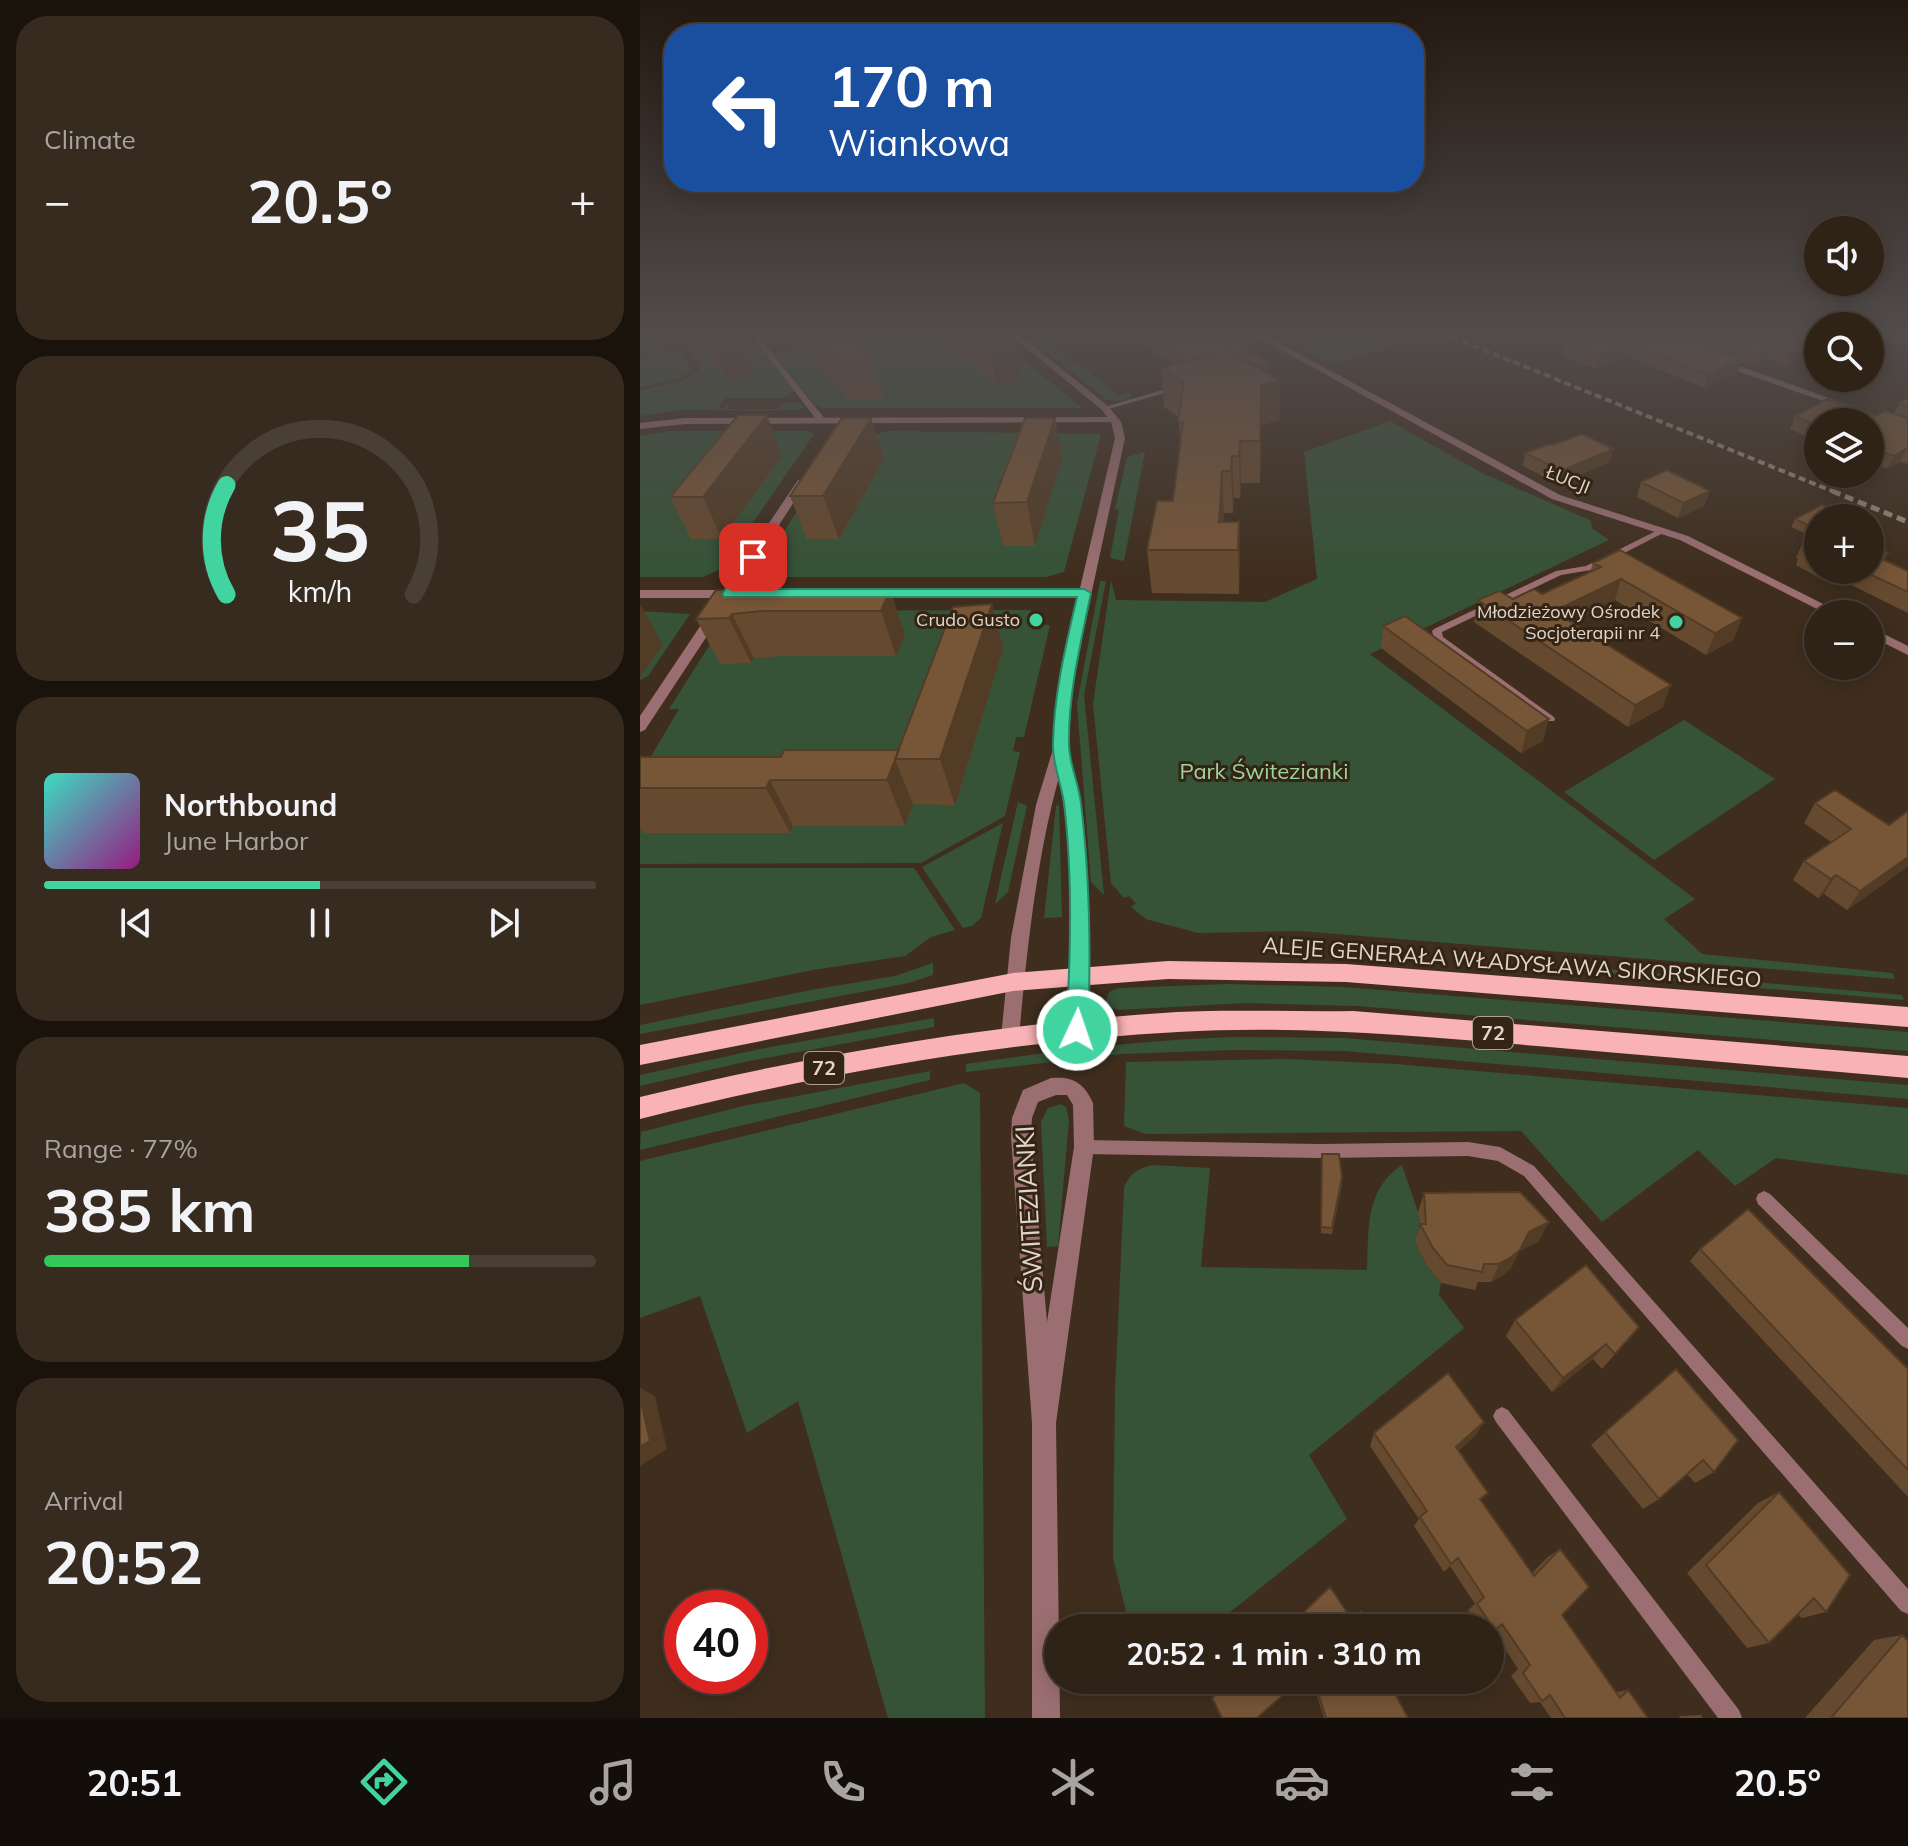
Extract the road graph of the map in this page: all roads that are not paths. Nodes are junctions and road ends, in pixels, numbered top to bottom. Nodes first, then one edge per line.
1 (816, 413) edge
2 (1109, 413) edge
3 (1402, 413) edge
4 (1115, 420) junction
5 (822, 421) junction
6 (640, 426) edge
7 (811, 469) edge
8 (1665, 530) junction
9 (1084, 593) junction
10 (640, 594) edge
11 (729, 594) junction
12 (750, 594) edge
13 (852, 594) edge
14 (1810, 600) edge
15 (1884, 638) edge
16 (1908, 651) edge
17 (1550, 719) edge
18 (640, 727) edge
19 (1061, 746) junction
20 (1080, 976) junction
21 (1013, 982) junction
22 (1908, 1017) edge
23 (1077, 1030) junction
24 (1010, 1037) junction
25 (640, 1055) edge
26 (1908, 1067) edge
27 (640, 1108) edge
28 (1084, 1147) junction
29 (1764, 1199) dead end
30 (1908, 1340) edge
31 (1502, 1416) dead end
32 (1044, 1423) junction
33 (1908, 1604) edge
34 (1046, 1718) edge
35 (1731, 1718) edge

1 - 5 lane
2 - 4 street
3 - 8 street, ŁUCJI
4 - 5 street
4 - 9 street
5 - 6 street
7 - 11 street
8 - 14 street, ŁUCJI
8 - 17 lane
9 - 13 street
9 - 19 street
10 - 11 street
11 - 12 street
11 - 18 street
15 - 16 street
19 - 20 street
19 - 21 street
20 - 21 main road, ALEJE GENERAŁA WŁADYSŁAWA SIKORSKIEGO / 72
20 - 22 main road, ALEJE GENERAŁA WŁADYSŁAWA SIKORSKIEGO / 72
20 - 23 street
21 - 24 street
21 - 25 main road, ALEJE GENERAŁA WŁADYSŁAWA SIKORSKIEGO / 72
23 - 24 main road, 72
23 - 26 main road, 72
24 - 27 main road, 72
28 - 32 street, ŚWITEZIANKI
28 - 32 street, ŚWITEZIANKI
28 - 33 lane
29 - 30 lane
31 - 35 lane
32 - 34 street, ŚWITEZIANKI

